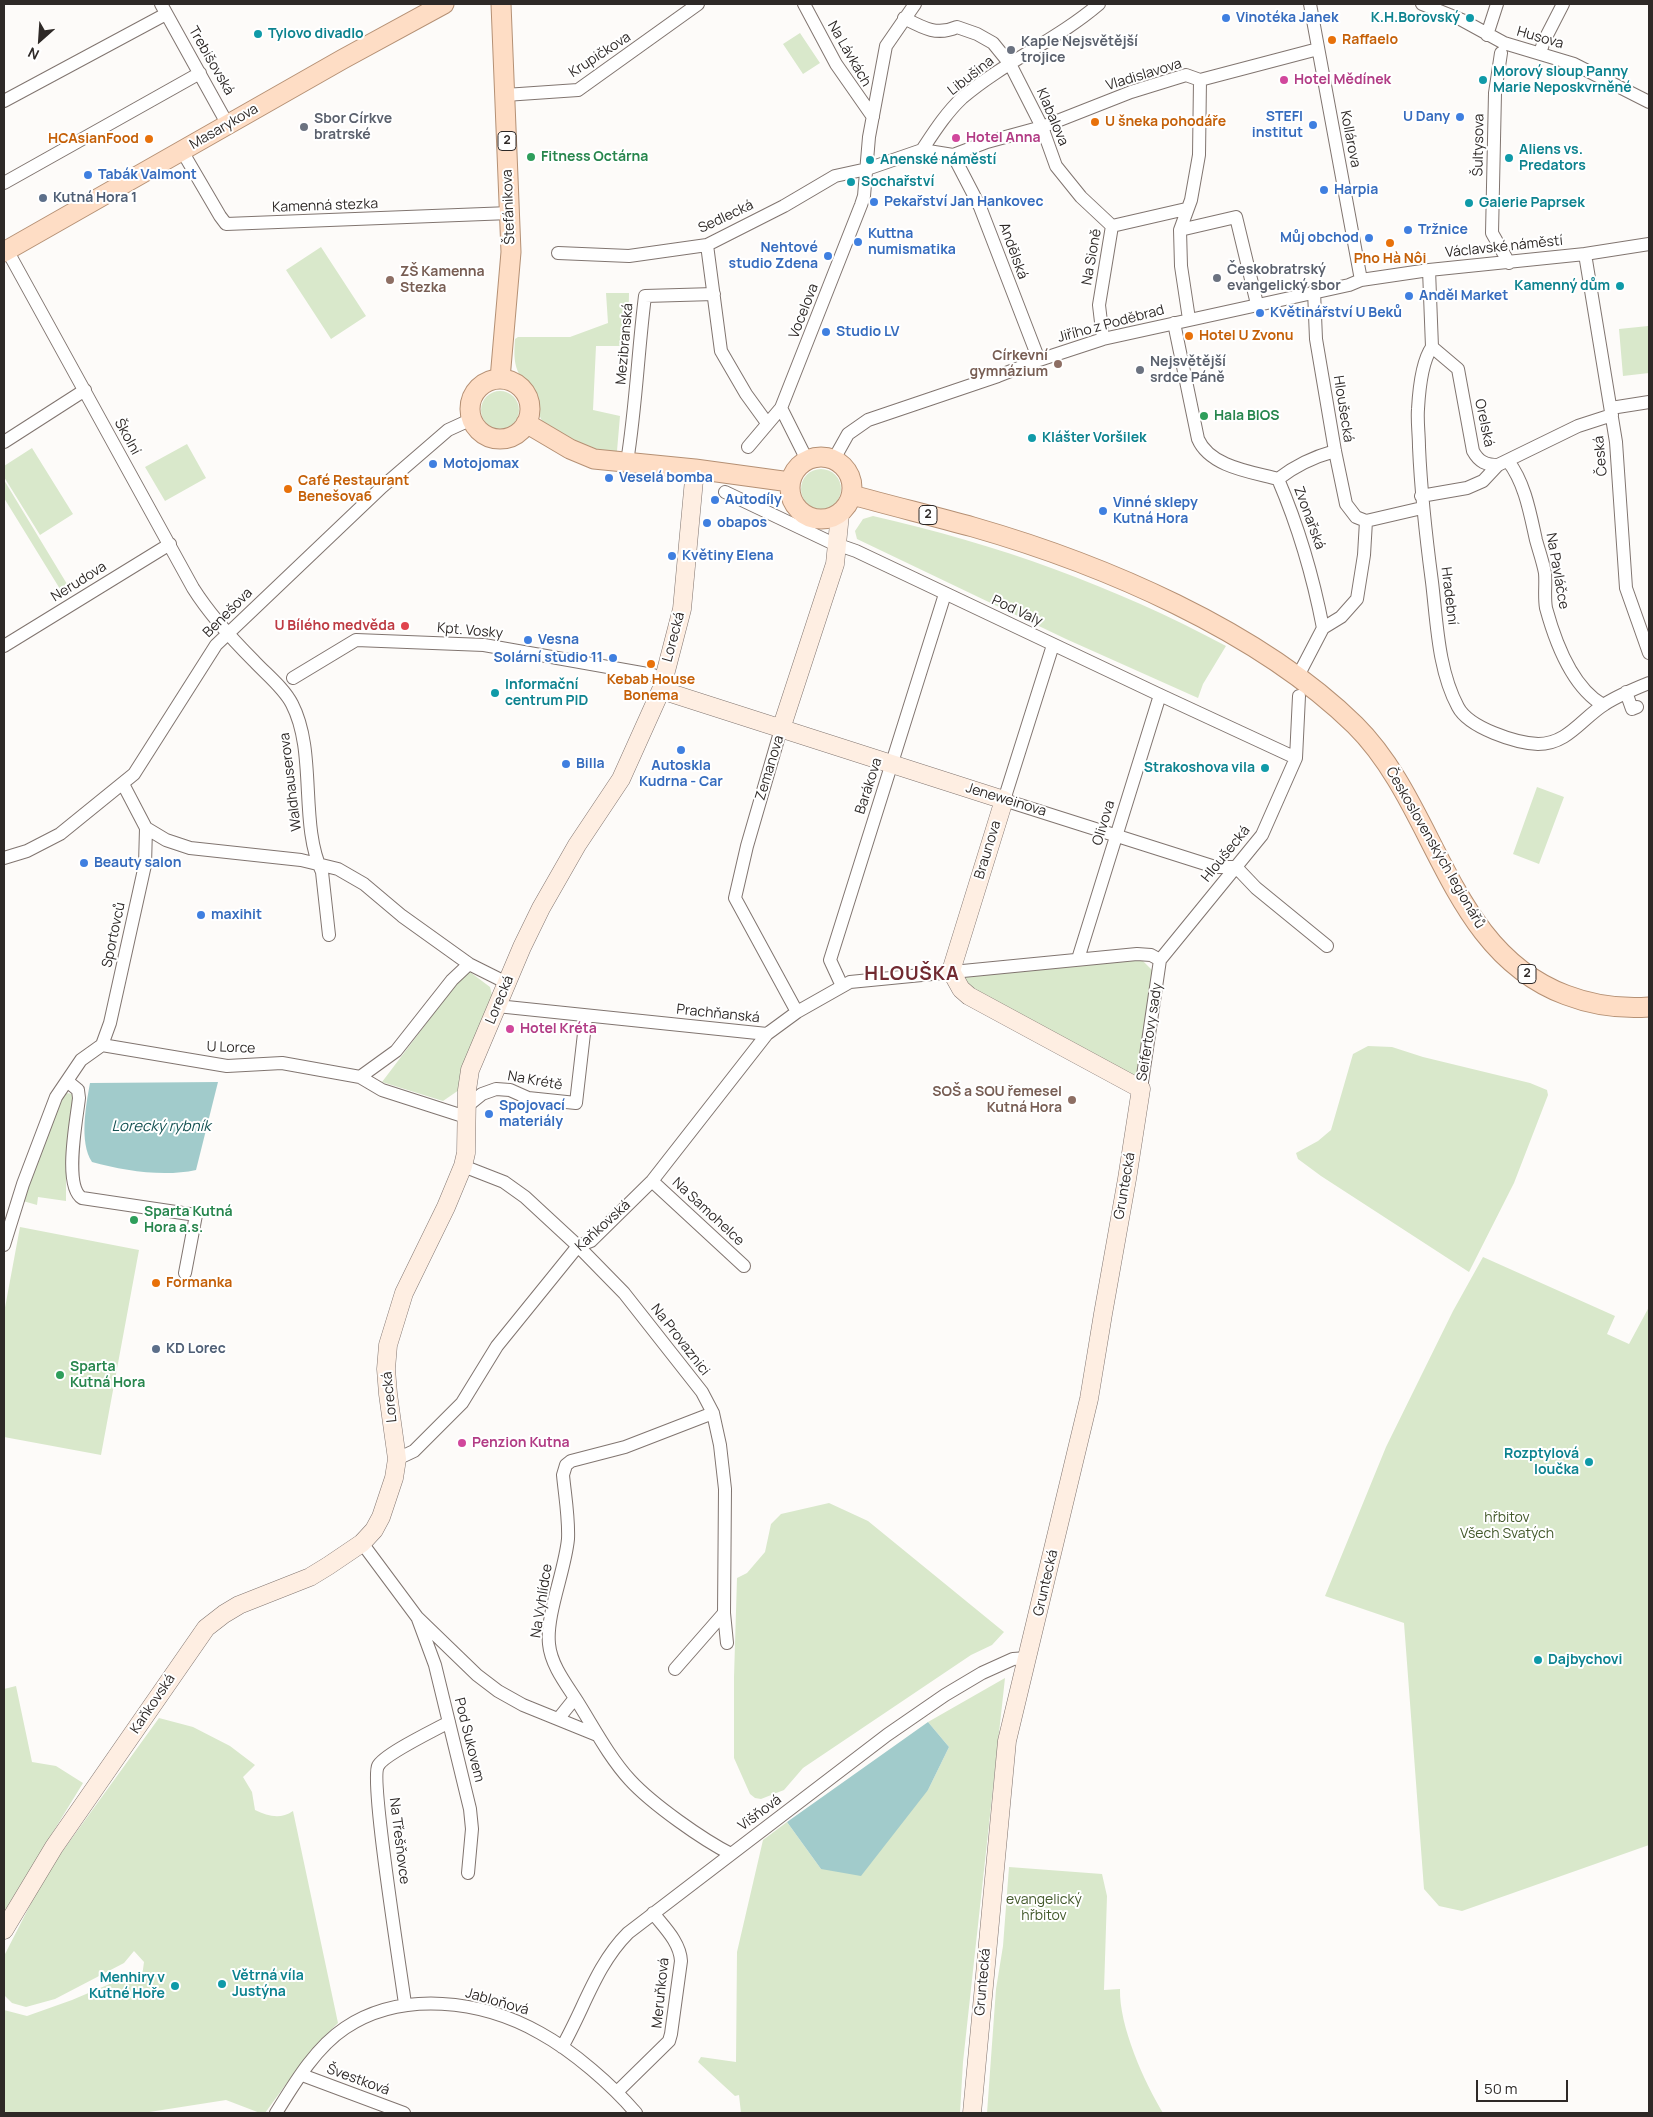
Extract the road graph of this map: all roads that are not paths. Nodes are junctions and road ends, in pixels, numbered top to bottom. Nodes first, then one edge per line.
1 (444, 4) edge
2 (500, 4) edge
3 (698, 4) edge
4 (804, 4) edge
5 (915, 4) edge
6 (1099, 4) edge
7 (1310, 4) edge
8 (1422, 4) edge
9 (1497, 4) edge
10 (1562, 4) edge
11 (164, 9) edge
12 (904, 18) junction
13 (1487, 35) junction
14 (1318, 49) junction
15 (1501, 53) dead end
16 (1540, 53) junction
17 (1010, 64) junction
18 (200, 73) junction
19 (1200, 80) junction
20 (505, 95) junction
21 (4, 101) edge
22 (1649, 102) edge
23 (873, 117) junction
24 (228, 125) junction
25 (1042, 126) junction
26 (922, 150) junction
27 (182, 151) junction
28 (953, 155) junction
29 (866, 169) junction
30 (4, 182) edge
31 (1186, 209) junction
32 (510, 213) junction
33 (1112, 226) junction
34 (1180, 230) junction
35 (1649, 244) edge
36 (707, 246) junction
37 (6, 251) edge
38 (558, 253) dead end
39 (1585, 254) junction
40 (1509, 263) junction
41 (1429, 270) junction
42 (1361, 280) junction
43 (1314, 291) junction
44 (714, 294) junction
45 (1257, 304) junction
46 (1190, 319) junction
47 (1174, 323) junction
48 (1103, 339) junction
49 (1432, 347) junction
50 (1039, 360) junction
51 (500, 379) junction
52 (85, 390) junction
53 (1649, 402) edge
54 (781, 408) junction
55 (1611, 411) junction
56 (472, 419) junction
57 (526, 423) junction
58 (767, 423) junction
59 (4, 442) edge
60 (748, 446) dead end
61 (1335, 451) junction
62 (834, 459) junction
63 (807, 460) junction
64 (627, 462) junction
65 (1503, 463) junction
66 (695, 469) junction
67 (1278, 479) junction
68 (790, 482) junction
69 (725, 492) dead end
70 (852, 495) junction
71 (1424, 501) junction
72 (840, 514) junction
73 (1366, 521) junction
74 (170, 544) junction
75 (838, 544) junction
76 (945, 594) junction
77 (1644, 623) edge
78 (1323, 628) junction
79 (227, 634) junction
80 (1053, 645) junction
81 (4, 646) edge
82 (1649, 653) edge
83 (1298, 676) junction
84 (292, 678) dead end
85 (657, 682) junction
86 (1649, 683) edge
87 (1626, 692) junction
88 (1160, 695) junction
89 (1299, 696) dead end
90 (1603, 705) junction
91 (1637, 707) dead end
92 (782, 729) junction
93 (1296, 758) junction
94 (892, 764) junction
95 (123, 784) junction
96 (1004, 800) junction
97 (146, 828) junction
98 (1116, 834) junction
99 (4, 858) edge
100 (317, 863) junction
101 (1236, 867) junction
102 (329, 936) dead end
103 (1327, 946) dead end
104 (1078, 959) junction
105 (1160, 960) junction
106 (469, 964) junction
107 (951, 971) junction
108 (507, 984) junction
109 (842, 986) junction
110 (497, 1006) junction
111 (1649, 1007) edge
112 (797, 1012) junction
113 (586, 1016) junction
114 (767, 1034) junction
115 (102, 1046) junction
116 (360, 1077) junction
117 (67, 1081) junction
118 (1141, 1089) junction
119 (466, 1112) junction
120 (463, 1166) junction
121 (652, 1181) junction
122 (4, 1245) edge
123 (578, 1246) junction
124 (744, 1266) dead end
125 (185, 1273) dead end
126 (713, 1413) junction
127 (397, 1459) junction
128 (362, 1543) junction
129 (724, 1613) junction
130 (417, 1617) junction
131 (727, 1643) dead end
132 (1027, 1658) junction
133 (675, 1669) dead end
134 (575, 1698) junction
135 (559, 1718) junction
136 (449, 1722) junction
137 (597, 1735) junction
138 (731, 1854) junction
139 (468, 1873) dead end
140 (653, 1913) junction
141 (4, 1930) edge
142 (405, 2004) junction
143 (562, 2046) junction
144 (302, 2075) junction
145 (617, 2092) junction
146 (276, 2113) edge
147 (404, 2113) edge
148 (636, 2113) edge
149 (972, 2113) edge

1 - 24 main road, Masarykova
2 - 20 main road, Štefánikova / 2
3 - 20 street, Krupičkova
4 - 23 street, Na Lávkách
5 - 12 street
6 - 17 street, Libušina
7 - 14 street, Kollárova
8 - 13 street, Husova
9 - 13 street
10 - 16 street
11 - 18 street, Trebišovská
11 - 21 street, Trebišovská
12 - 17 street, Klabalova
12 - 23 street
13 - 16 street, Husova
14 - 19 street, Vladislavova
14 - 42 street, Kollárova
15 - 40 street, Šultysova
16 - 22 street, Husova
17 - 25 street, Klabalova
17 - 26 street, Libušina
18 - 24 street, Trebišovská
18 - 30 street
19 - 25 street, Vladislavova
19 - 31 street
20 - 32 main road, Štefánikova / 2
23 - 29 street
24 - 27 main road, Masarykova
25 - 28 street, Vladislavova
25 - 33 street, Klabalova
26 - 28 street
26 - 29 street
27 - 32 street, Kamenná stezka
27 - 37 main road, Masarykova
28 - 50 street, Andělská
29 - 36 street, Sedlecká
29 - 54 street, Vocelova
31 - 33 street, Na Sioně
31 - 34 street
32 - 51 main road, Štefánikova / 2
33 - 48 street, Na Sioně
34 - 45 street
34 - 46 street
35 - 39 street, Václavské náměstí
36 - 38 street, Sedlecká
36 - 44 street
37 - 52 street, Školní
39 - 40 street, Václavské náměstí
39 - 55 street, Česká
40 - 41 street, Václavské náměstí
41 - 42 street, Václavské náměstí
41 - 49 street, Hradební
42 - 43 street, Jiřího z Poděbrad
43 - 45 street, Jiřího z Poděbrad
43 - 61 street, Hloušecká
44 - 58 street
44 - 64 street, Mezibranská
45 - 46 street, Jiřího z Poděbrad
46 - 47 street, Jiřího z Poděbrad
47 - 48 street, Jiřího z Poděbrad
47 - 67 street, Zvonařská
48 - 50 street, Jiřího z Poděbrad
49 - 65 street, Orelská
49 - 71 street, Hradební
50 - 62 street, Jiřího z Poděbrad
51 - 56 main road
51 - 57 main road
52 - 59 street
52 - 74 street, Školní
53 - 55 street, Orelská
54 - 58 street
54 - 63 street
55 - 65 street, Orelská
55 - 77 street, Česká
56 - 57 main road
56 - 79 street, Benešova
57 - 64 main road
58 - 60 street
61 - 67 street
61 - 73 street, Hloušecká
62 - 63 main road
62 - 70 main road
63 - 68 main road
64 - 66 main road
65 - 71 street
65 - 90 street, Na Pavláčce
66 - 68 main road
66 - 85 street, Lorecká
67 - 78 street, Zvonařská
68 - 72 main road
69 - 75 street, Pod Valy
70 - 72 main road
70 - 83 main road, Československých legionářů / 2
71 - 73 street
71 - 90 street, Hradební
72 - 75 street, Zemanova
73 - 78 street
74 - 79 street, Školní
74 - 81 street, Nerudova
75 - 76 street, Pod Valy
75 - 92 street, Zemanova
76 - 80 street, Pod Valy
76 - 94 street, Barákova
77 - 82 street, Česká
78 - 83 street
79 - 95 street, Benešova
79 - 100 street, Waldhauserova
80 - 88 street, Pod Valy
80 - 96 street, Braunova
83 - 111 main road, Československých legionářů / 2
84 - 85 street, Kpt. Vosky
85 - 92 street, Jeneweinova
85 - 108 street, Lorecká
86 - 87 street, Hradební
87 - 90 street, Hradební
87 - 91 street
88 - 93 street, Pod Valy
88 - 98 street, Olivova
89 - 93 street, Hloušecká
92 - 94 street, Jeneweinova
92 - 112 street, Zemanova
93 - 101 street, Hloušecká
94 - 96 street, Jeneweinova
94 - 109 street, Barákova
95 - 97 street, Sportovců
95 - 99 street, Benešova
96 - 98 street, Jeneweinova
96 - 107 street, Braunova
97 - 100 street
97 - 115 street, Sportovců
98 - 101 street, Jeneweinova
98 - 104 street, Olivova
100 - 102 street, Waldhauserova
100 - 106 street
101 - 103 street
101 - 105 street, Hloušecká
104 - 105 street
104 - 107 street
105 - 118 street, Seifertovy sady
106 - 108 street
106 - 116 street
107 - 109 street, Prachňanská
107 - 118 street, Seifertovy sady
108 - 110 street, Lorecká
109 - 112 street, Prachňanská
110 - 113 street, Prachňanská
110 - 119 street, Lorecká
112 - 114 street, Prachňanská
113 - 114 street, Prachňanská
113 - 119 street, Na Krétě
114 - 121 street, Kaňkovská
115 - 116 street, U Lorce
115 - 117 street
116 - 119 street, U Lorce
117 - 122 street
117 - 125 street
118 - 132 street, Gruntecká
119 - 120 street, Lorecká
120 - 123 street, Na Provaznici
120 - 127 street, Lorecká
121 - 123 street, Kaňkovská
121 - 124 street, Na Samohelce
123 - 126 street, Na Provaznici
123 - 127 street, Kaňkovská
126 - 129 street, Na Provaznici
126 - 134 street, Na Vyhlídce
127 - 128 street, Lorecká
128 - 130 street, Pod Sukovem
128 - 141 street, Kaňkovská
129 - 131 street, Na Provaznici
129 - 133 street
130 - 135 street, Pod Sukovem
130 - 136 street, Pod Sukovem
132 - 138 street, Višňová
132 - 149 street, Gruntecká
134 - 135 street
134 - 137 street, Na Vyhlídce
135 - 137 street, Pod Sukovem
136 - 139 street, Pod Sukovem
136 - 142 street, Na Třešňovce
137 - 138 street, Na Vyhlídce
138 - 140 street, Višňová
140 - 143 street, Višňová
140 - 145 street, Meruňková
142 - 143 street, Jabloňová
142 - 144 street, Jabloňová
143 - 145 street, Jabloňová
144 - 146 street, Jabloňová
144 - 147 street, Švestková
145 - 148 street, Jabloňová

